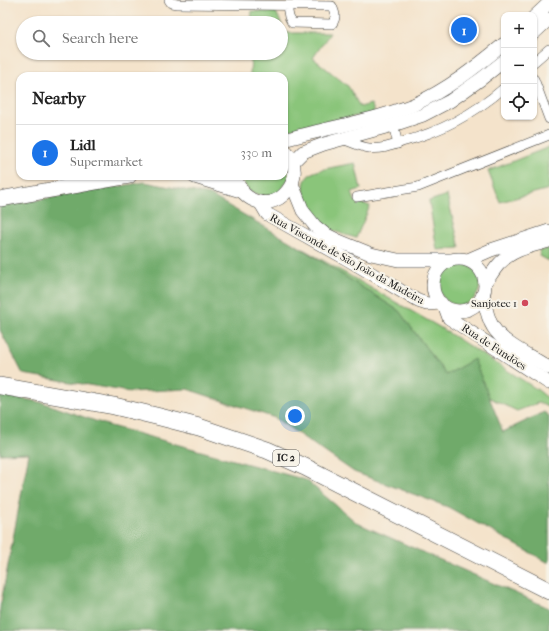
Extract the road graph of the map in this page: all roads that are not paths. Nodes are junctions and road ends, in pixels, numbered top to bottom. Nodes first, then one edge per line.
1 (168, 0) edge
2 (549, 3) edge
3 (287, 6) junction
4 (537, 14) edge
5 (549, 19) edge
6 (537, 30) edge
7 (501, 46) edge
8 (549, 49) edge
9 (537, 59) edge
10 (501, 63) edge
11 (536, 84) edge
12 (501, 91) edge
13 (549, 119) edge
14 (393, 125) junction
15 (549, 135) edge
16 (288, 139) edge
17 (342, 139) junction
18 (398, 144) junction
19 (288, 153) edge
20 (293, 162) junction
21 (54, 180) edge
22 (106, 180) edge
23 (220, 180) edge
24 (238, 183) edge
25 (292, 184) junction
26 (0, 190) edge
27 (357, 196) dead end
28 (0, 199) edge
29 (260, 202) junction
30 (549, 231) edge
31 (549, 241) edge
32 (450, 260) junction
33 (468, 260) junction
34 (484, 288) junction
35 (443, 305) junction
36 (549, 368) edge
37 (0, 380) edge
38 (549, 383) edge
39 (0, 386) edge
40 (549, 585) edge
41 (549, 591) edge

1 - 3 street
2 - 4 main road
3 - 3 street
5 - 6 main road
7 - 16 main road
8 - 9 street
10 - 14 main road
11 - 13 street
12 - 18 street
14 - 17 main road
14 - 18 street
15 - 27 street
17 - 18 street
17 - 20 main road
19 - 20 main road
20 - 25 main road, Rua Visconde de São João da Madeira
21 - 26 main road
22 - 28 main road
23 - 24 main road, Rua Visconde de São João da Madeira
24 - 29 main road, Rua Visconde de São João da Madeira
25 - 29 main road, Rua Visconde de São João da Madeira
25 - 32 main road, Rua Visconde de São João da Madeira
29 - 35 main road, Rua Visconde de São João da Madeira
30 - 33 main road, Rua Visconde de São João da Madeira
31 - 34 main road, Rua Visconde de São João da Madeira
32 - 33 main road, Rua Visconde de São João da Madeira
32 - 35 main road, Rua Visconde de São João da Madeira
33 - 34 main road
34 - 35 main road, Rua Visconde de São João da Madeira
34 - 36 main road, Rua de Fundões
35 - 38 main road, Rua de Fundões
37 - 40 highway, IC 2
39 - 41 highway, IC 2

